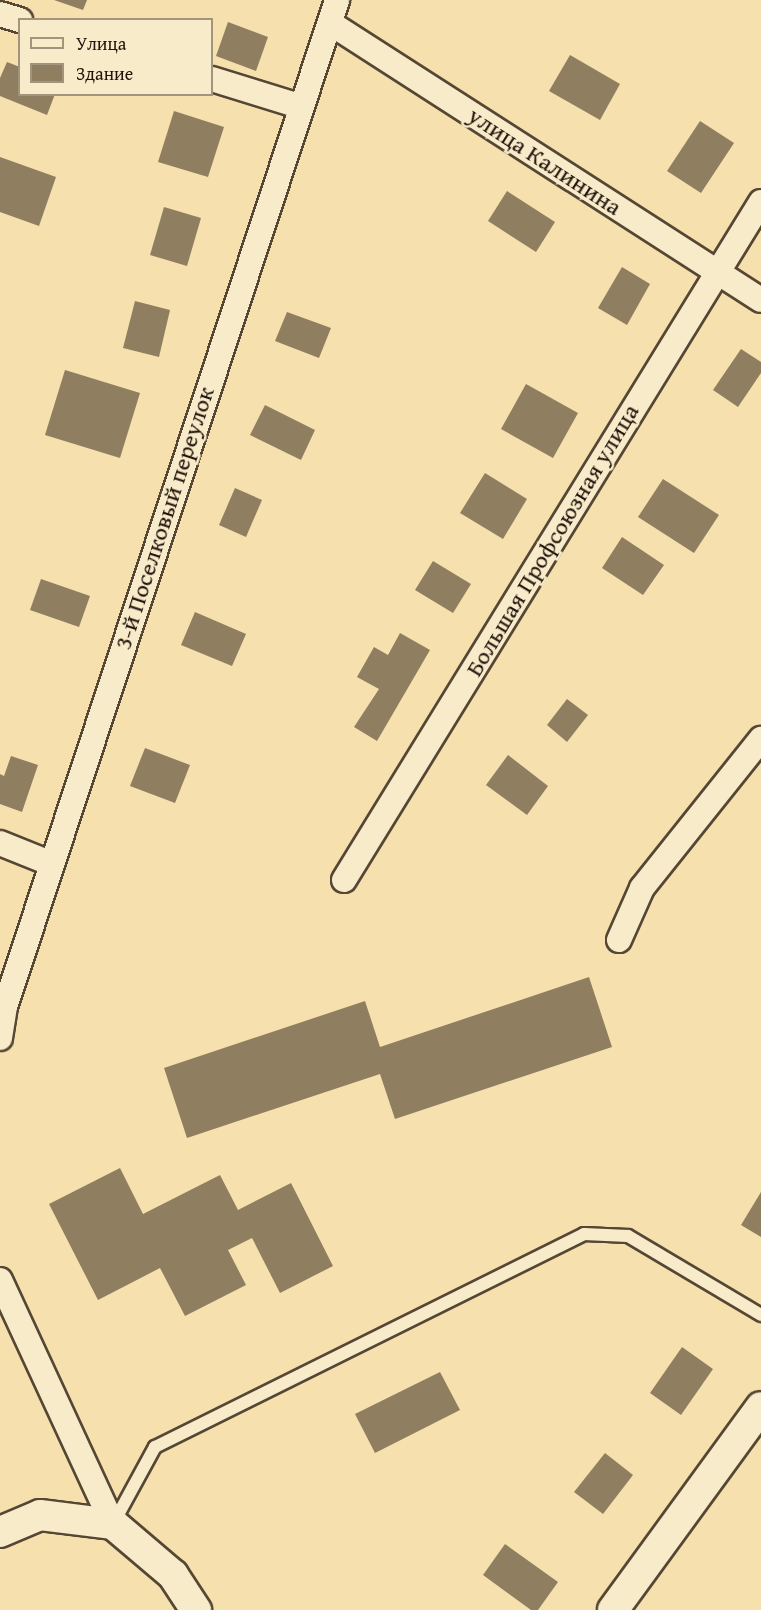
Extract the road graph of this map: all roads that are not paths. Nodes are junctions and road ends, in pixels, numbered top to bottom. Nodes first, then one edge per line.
1 (333, 11) edge
2 (0, 14) edge
3 (18, 19) edge
4 (213, 79) edge
5 (299, 106) junction
6 (761, 202) edge
7 (716, 272) junction
8 (761, 300) edge
9 (761, 739) edge
10 (0, 843) edge
11 (52, 864) junction
12 (344, 880) dead end
13 (619, 940) dead end
14 (0, 1038) edge
15 (0, 1280) edge
16 (761, 1315) edge
17 (761, 1407) edge
18 (113, 1524) junction
19 (0, 1532) edge
20 (196, 1610) edge
21 (613, 1610) edge

1 - 5 street, 3-й Поселковый переулок
1 - 7 street, улица Калинина
2 - 3 street
4 - 5 street
5 - 11 street, 3-й Поселковый переулок
6 - 7 street, Большая Профсоюзная улица
7 - 8 street, улица Калинина
7 - 12 street, Большая Профсоюзная улица
9 - 13 street
10 - 11 street
11 - 14 street, 3-й Поселковый переулок
15 - 18 street
16 - 18 lane
17 - 21 street
18 - 19 street
18 - 20 street

